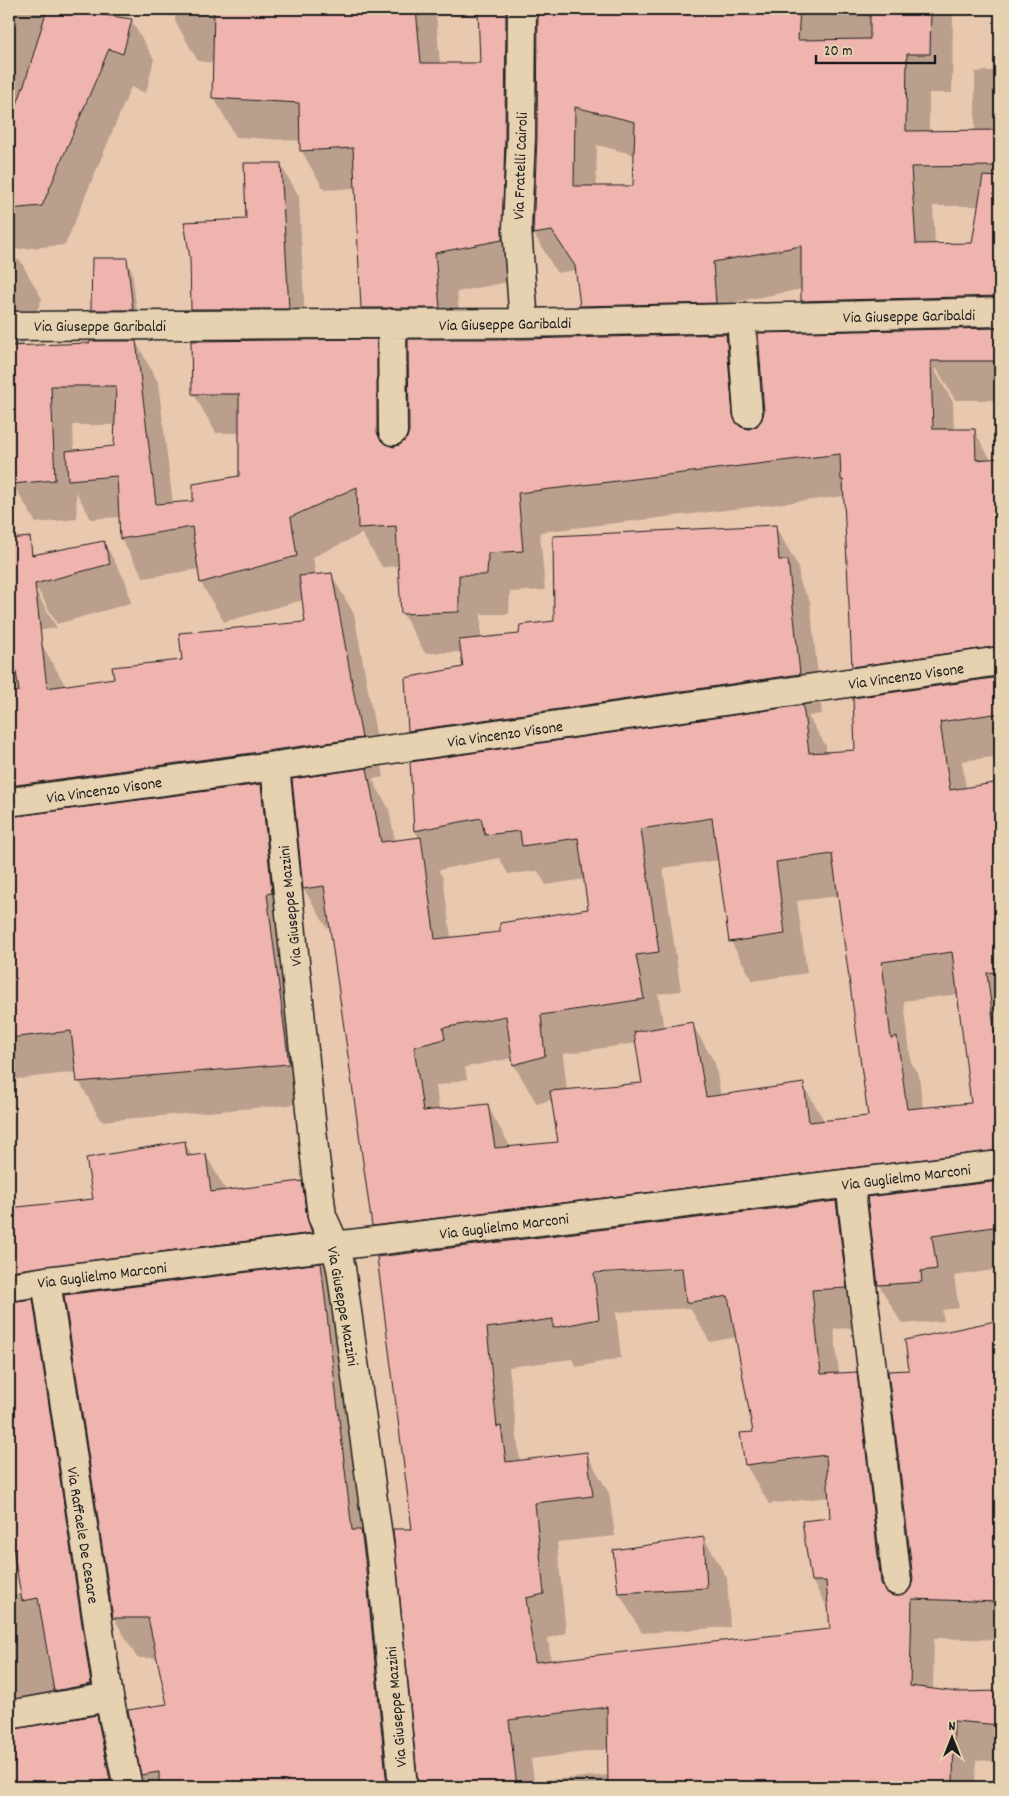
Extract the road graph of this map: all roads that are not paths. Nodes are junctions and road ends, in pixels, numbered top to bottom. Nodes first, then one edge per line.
1 (522, 9) edge
2 (1000, 312) edge
3 (741, 319) junction
4 (392, 323) junction
5 (524, 323) junction
6 (9, 326) edge
7 (748, 413) dead end
8 (393, 431) dead end
9 (1000, 661) edge
10 (274, 766) junction
11 (9, 802) edge
12 (1000, 1165) edge
13 (850, 1183) junction
14 (335, 1245) junction
15 (46, 1281) junction
16 (9, 1287) edge
17 (897, 1581) dead end
18 (109, 1697) junction
19 (9, 1715) edge
20 (128, 1787) edge
21 (403, 1787) edge

1 - 5 street, Via Fratelli Cairoli
2 - 3 street, Via Giuseppe Garibaldi
3 - 5 street, Via Giuseppe Garibaldi
3 - 7 street
4 - 5 street, Via Giuseppe Garibaldi
4 - 6 street, Via Giuseppe Garibaldi
4 - 8 street
9 - 10 street, Via Vincenzo Visone
10 - 11 street, Via Vincenzo Visone
10 - 14 street, Via Giuseppe Mazzini
12 - 13 street, Via Guglielmo Marconi
13 - 14 street, Via Guglielmo Marconi
13 - 17 street
14 - 15 street, Via Guglielmo Marconi
14 - 21 street, Via Giuseppe Mazzini
15 - 16 street, Via Guglielmo Marconi
15 - 18 street, Via Raffaele De Cesare
18 - 19 street
18 - 20 street, Via Raffaele De Cesare

